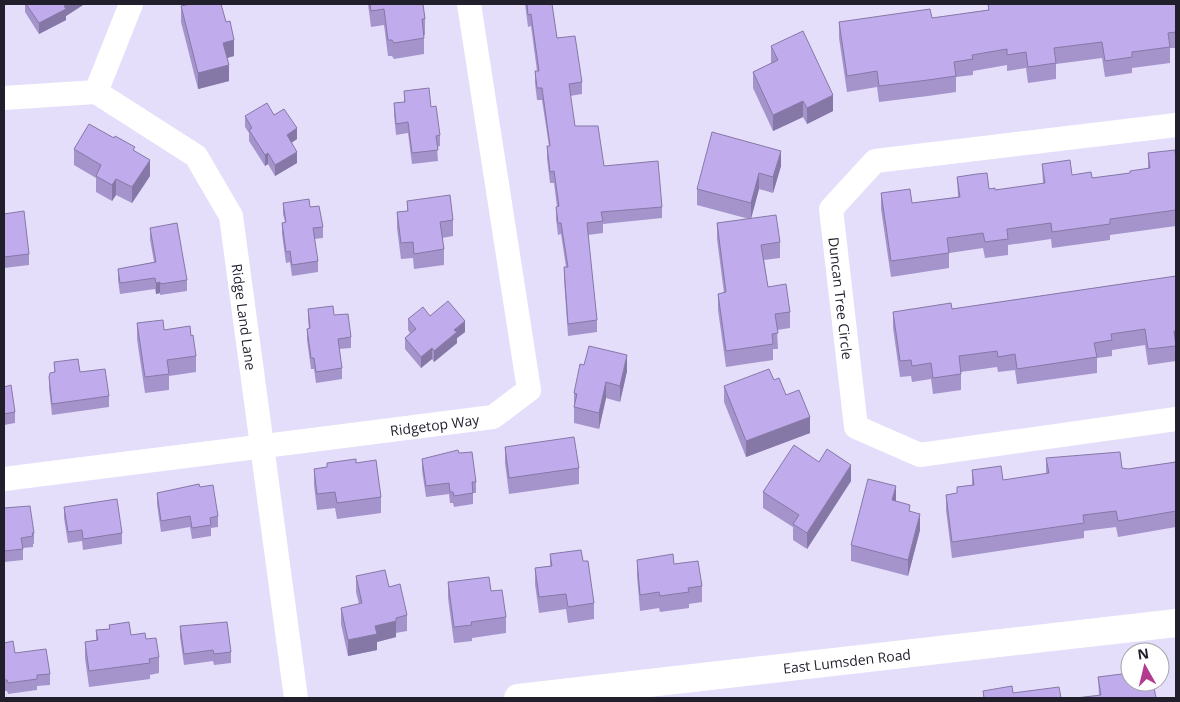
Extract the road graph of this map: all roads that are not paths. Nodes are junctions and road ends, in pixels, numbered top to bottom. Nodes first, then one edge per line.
1 (131, 4) edge
2 (469, 4) edge
3 (96, 92) junction
4 (4, 98) edge
5 (1176, 125) edge
6 (1176, 420) edge
7 (264, 445) junction
8 (4, 479) edge
9 (1176, 623) edge
10 (296, 698) edge
11 (518, 698) edge

1 - 3 street
2 - 7 street, Ridgetop Way
3 - 4 street
3 - 7 street, Ridge Land Lane
5 - 6 street, Duncan Tree Circle
7 - 8 street, Ridgetop Way
7 - 10 street, Ridge Land Lane
9 - 11 street, East Lumsden Road

